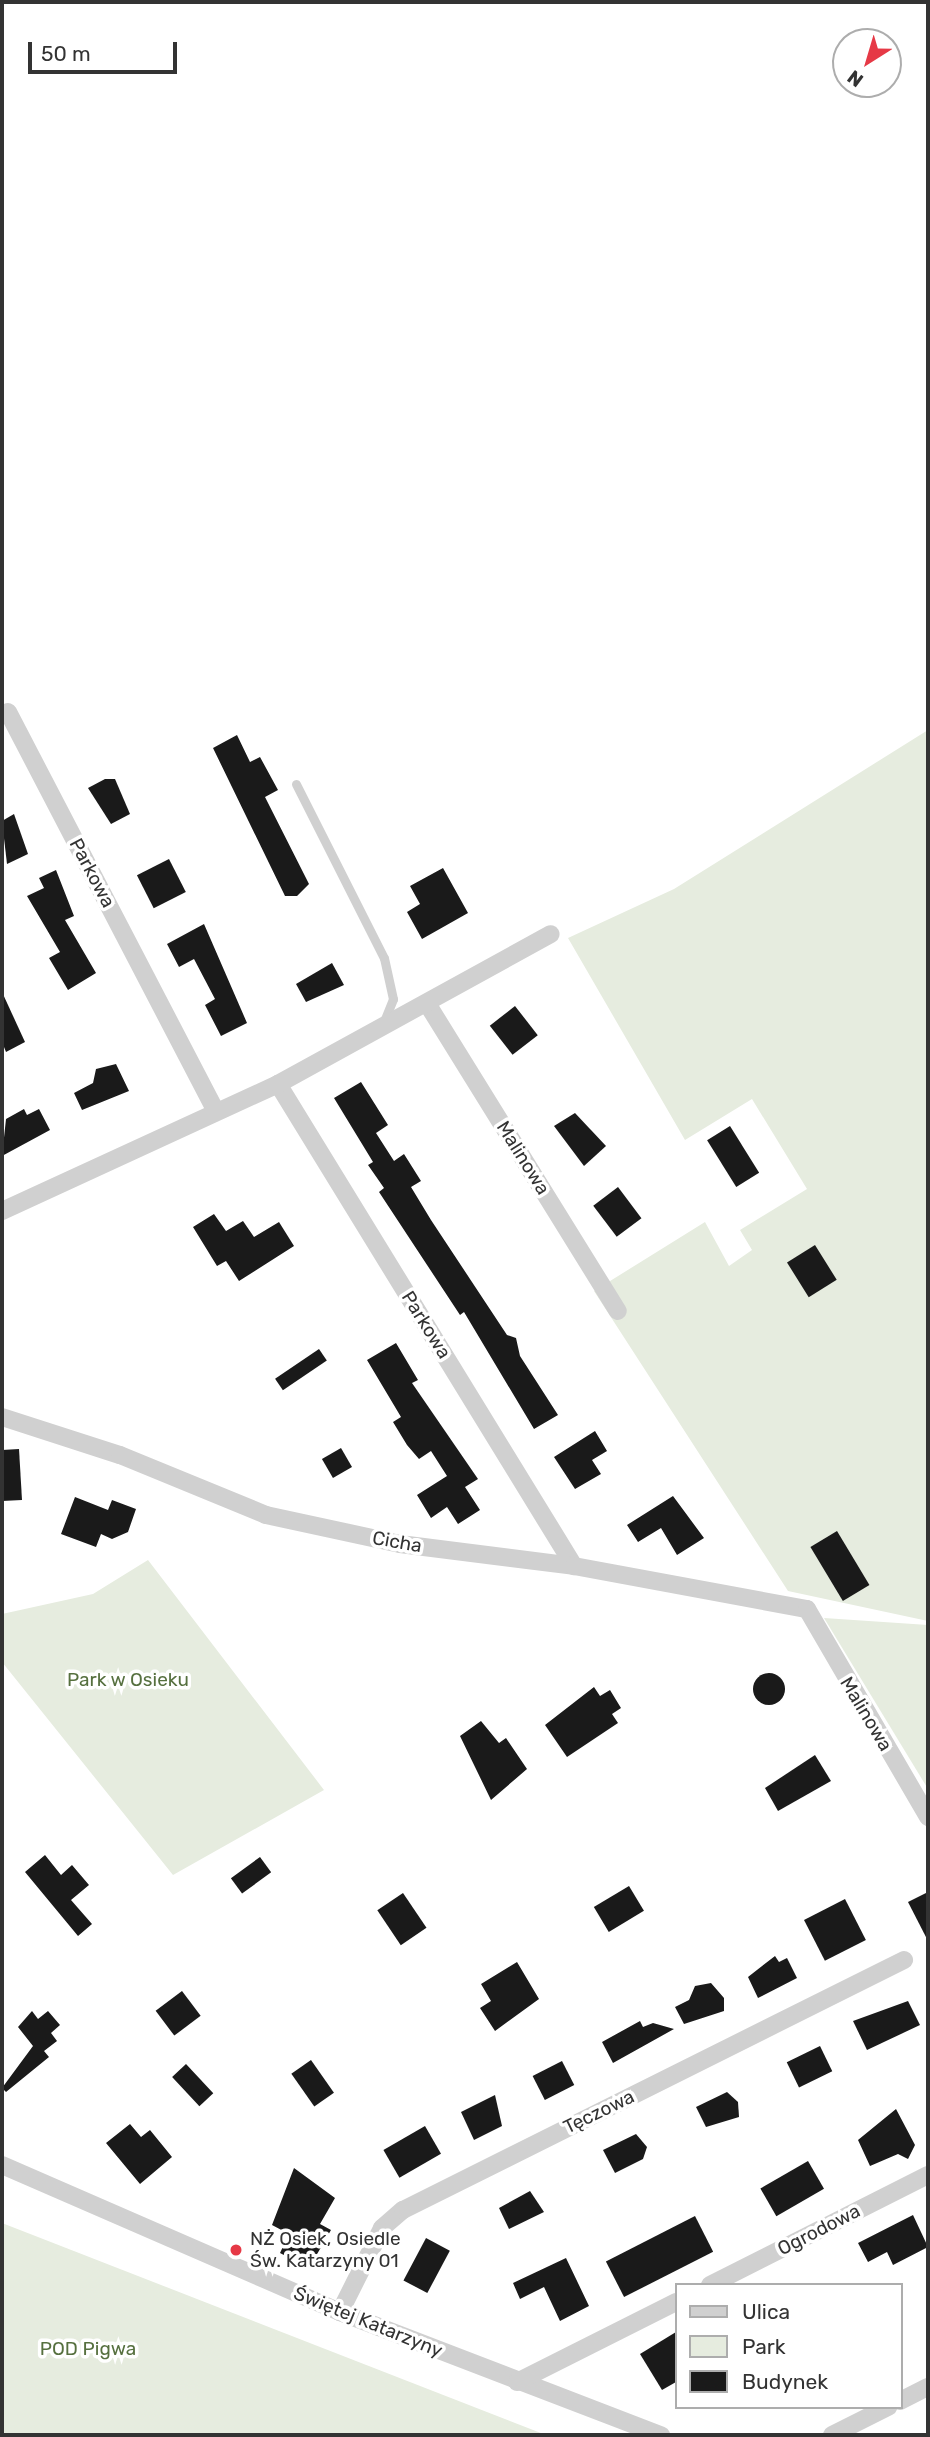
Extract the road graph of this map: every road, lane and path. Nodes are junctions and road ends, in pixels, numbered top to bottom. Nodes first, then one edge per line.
1 (8, 712) dead end
2 (296, 784) dead end
3 (551, 934) dead end
4 (428, 1005) junction
5 (381, 1029) junction
6 (278, 1084) junction
7 (215, 1109) junction
8 (2, 1211) edge
9 (618, 1311) dead end
10 (2, 1417) edge
11 (574, 1566) junction
12 (807, 1609) joint
13 (928, 1817) edge
14 (904, 1960) dead end
15 (2, 2165) edge
16 (928, 2175) edge
17 (714, 2283) edge
18 (674, 2303) edge
19 (340, 2312) junction
20 (517, 2382) junction
21 (928, 2387) edge
22 (902, 2400) edge
23 (884, 2409) edge
24 (662, 2435) edge
25 (832, 2435) edge

1 - 7 street, Parkowa
2 - 5 lane
3 - 4 street
4 - 5 street
4 - 9 street, Malinowa
5 - 6 street
6 - 7 street
6 - 11 street, Parkowa
7 - 8 street
10 - 11 street, Cicha
11 - 12 street, Cicha
12 - 13 street, Malinowa
14 - 19 street, Tęczowa
15 - 19 street, Świętej Katarzyny
16 - 17 street, Ogrodowa
18 - 20 street
19 - 20 street, Świętej Katarzyny
20 - 24 street, Świętej Katarzyny
21 - 22 street
23 - 25 street

